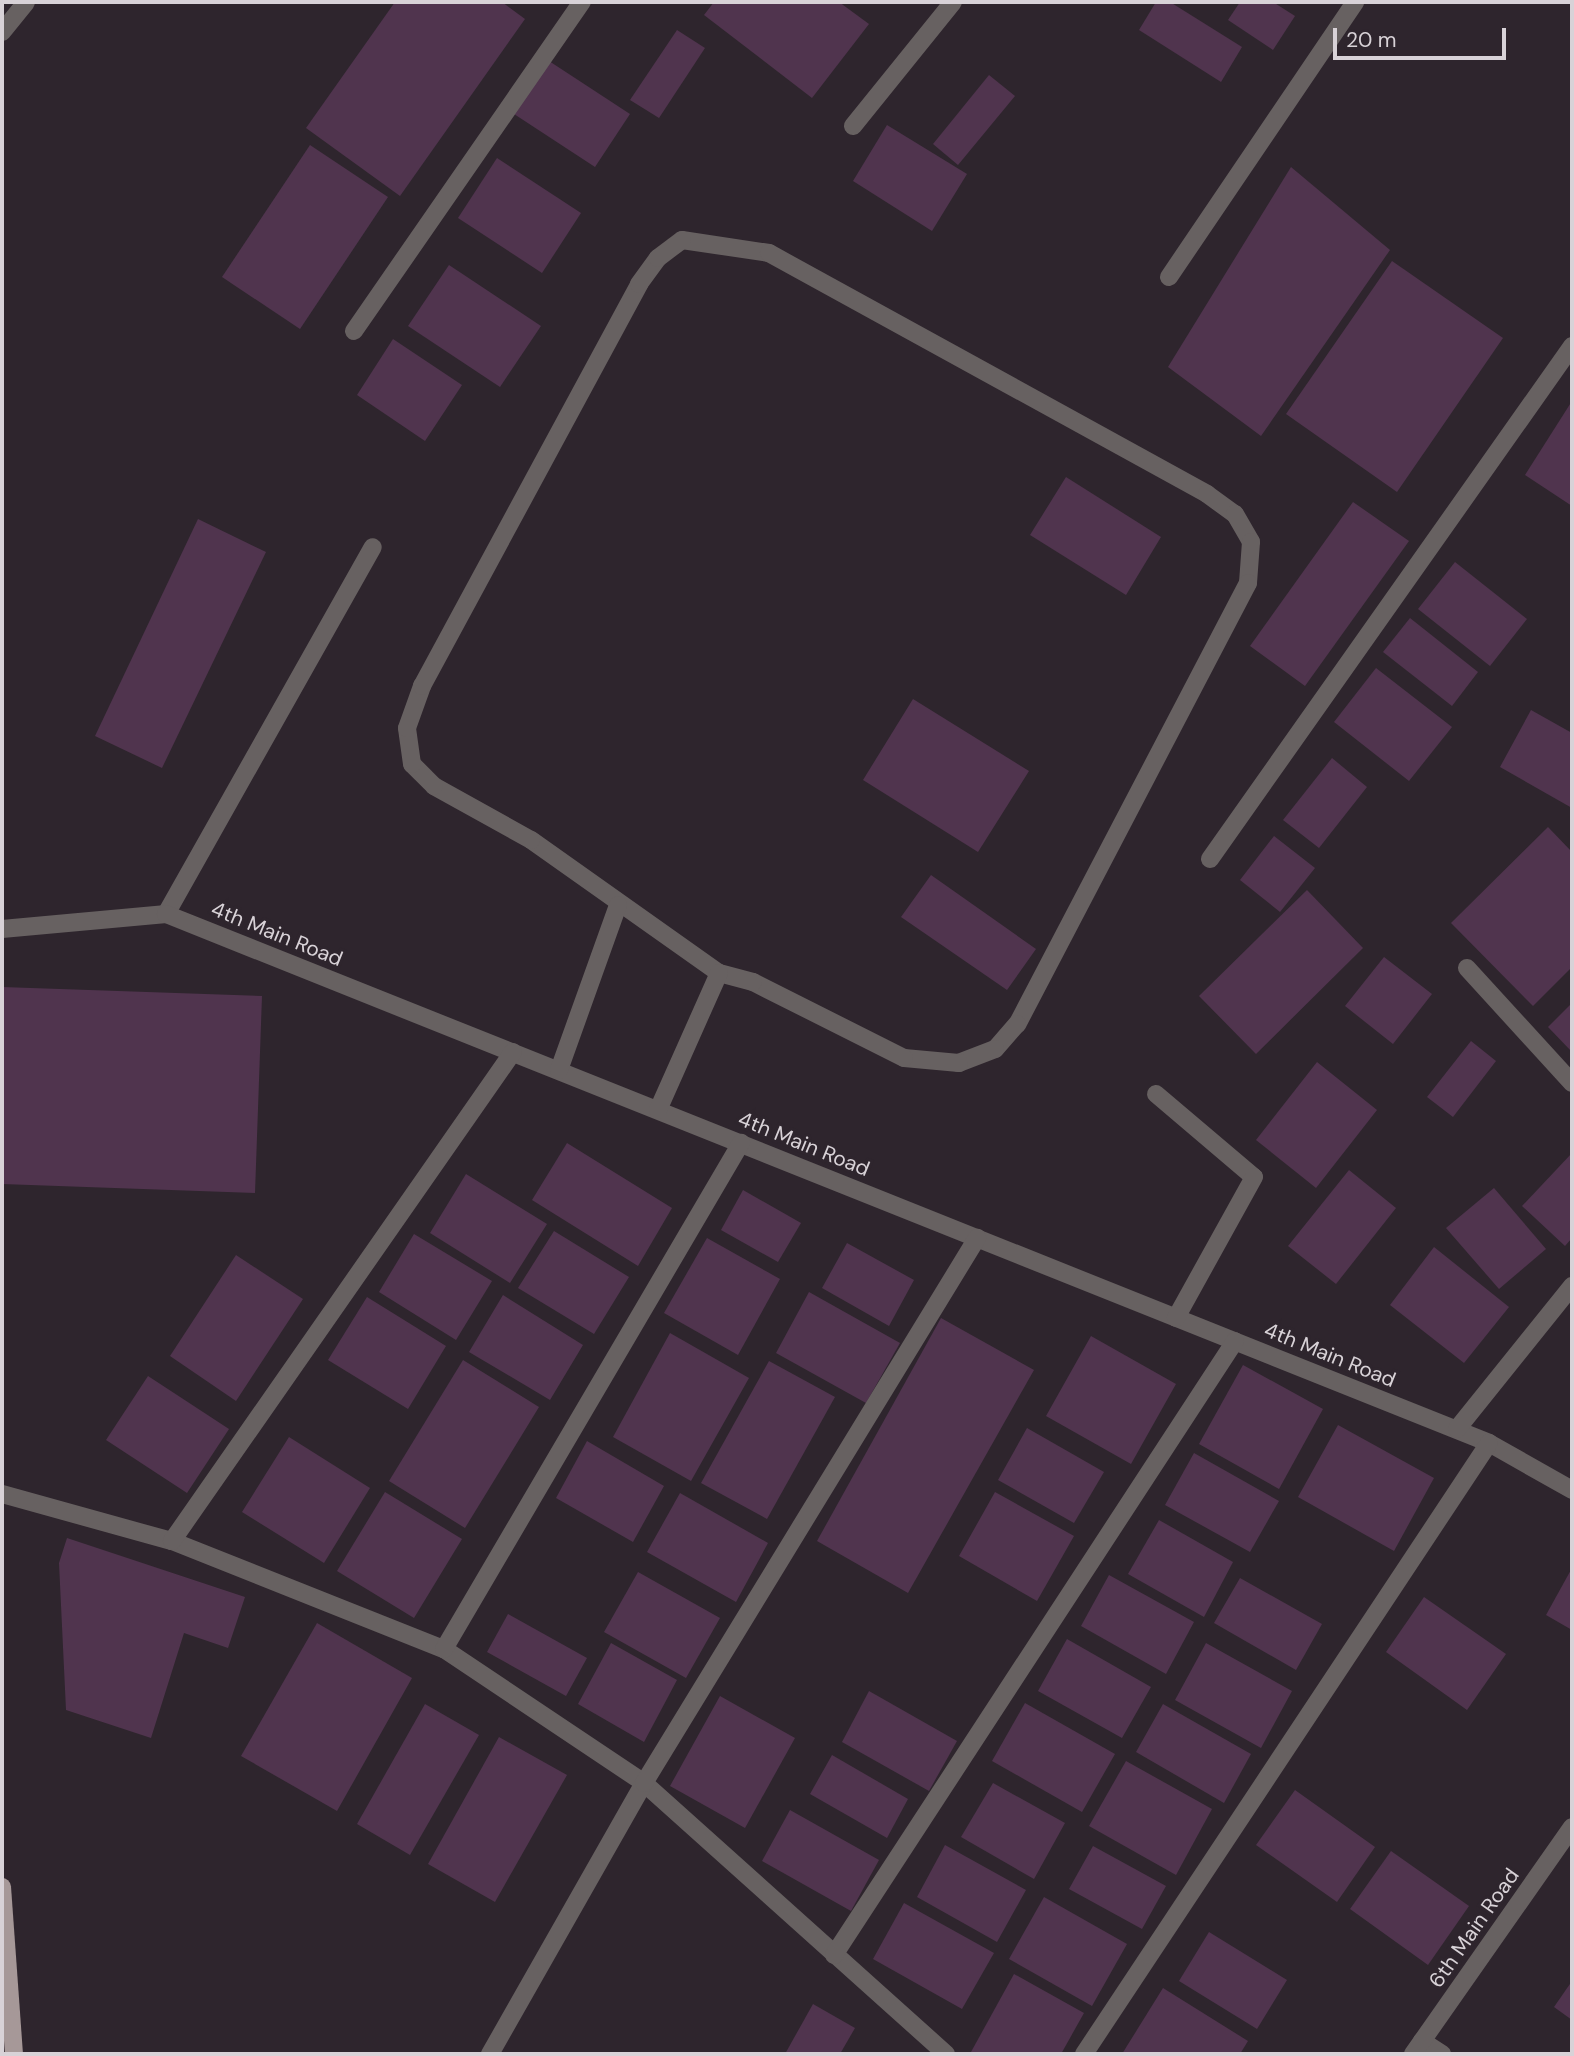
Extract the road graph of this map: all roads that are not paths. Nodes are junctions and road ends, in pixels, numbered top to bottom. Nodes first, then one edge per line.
1 (26, 2) edge
2 (582, 2) edge
3 (953, 2) edge
4 (1355, 2) edge
5 (2, 32) edge
6 (853, 126) dead end
7 (1169, 277) dead end
8 (354, 331) dead end
9 (1572, 346) edge
10 (373, 547) dead end
11 (1210, 859) dead end
12 (618, 905) junction
13 (166, 914) junction
14 (2, 929) edge
15 (1467, 968) dead end
16 (719, 973) junction
17 (513, 1052) junction
18 (559, 1070) junction
19 (1572, 1083) edge
20 (1156, 1094) dead end
21 (658, 1110) junction
22 (741, 1143) junction
23 (977, 1238) junction
24 (1572, 1286) edge
25 (1176, 1318) junction
26 (1235, 1341) junction
27 (1457, 1429) junction
28 (1489, 1443) junction
29 (1572, 1490) edge
30 (2, 1494) edge
31 (172, 1541) junction
32 (444, 1649) junction
33 (644, 1783) junction
34 (1572, 1827) edge
35 (2, 1886) edge
36 (834, 1955) junction
37 (1418, 2048) edge
38 (14, 2054) edge
39 (490, 2054) edge
40 (946, 2054) edge
41 (1084, 2054) edge
42 (1443, 2054) edge

1 - 5 street
2 - 8 street
3 - 6 street
4 - 7 street
9 - 11 street
10 - 13 street
12 - 16 street
12 - 16 street
12 - 18 street
13 - 14 street, 4th Main Road
13 - 17 street, 4th Main Road
15 - 19 street
16 - 21 street
17 - 18 street, 4th Main Road
17 - 31 street
18 - 21 street, 4th Main Road
20 - 25 street
21 - 22 street, 4th Main Road
22 - 23 street, 4th Main Road
22 - 32 street
23 - 25 street, 4th Main Road
23 - 33 street
24 - 27 street
25 - 26 street, 4th Main Road
26 - 27 street, 4th Main Road
26 - 36 street
27 - 28 street, 4th Main Road
28 - 29 street, 4th Main Road
28 - 41 street
30 - 31 street
31 - 32 street
32 - 33 street
33 - 36 street
33 - 39 street
34 - 37 street, 6th Main Road
35 - 38 main road
36 - 40 street
37 - 42 street

